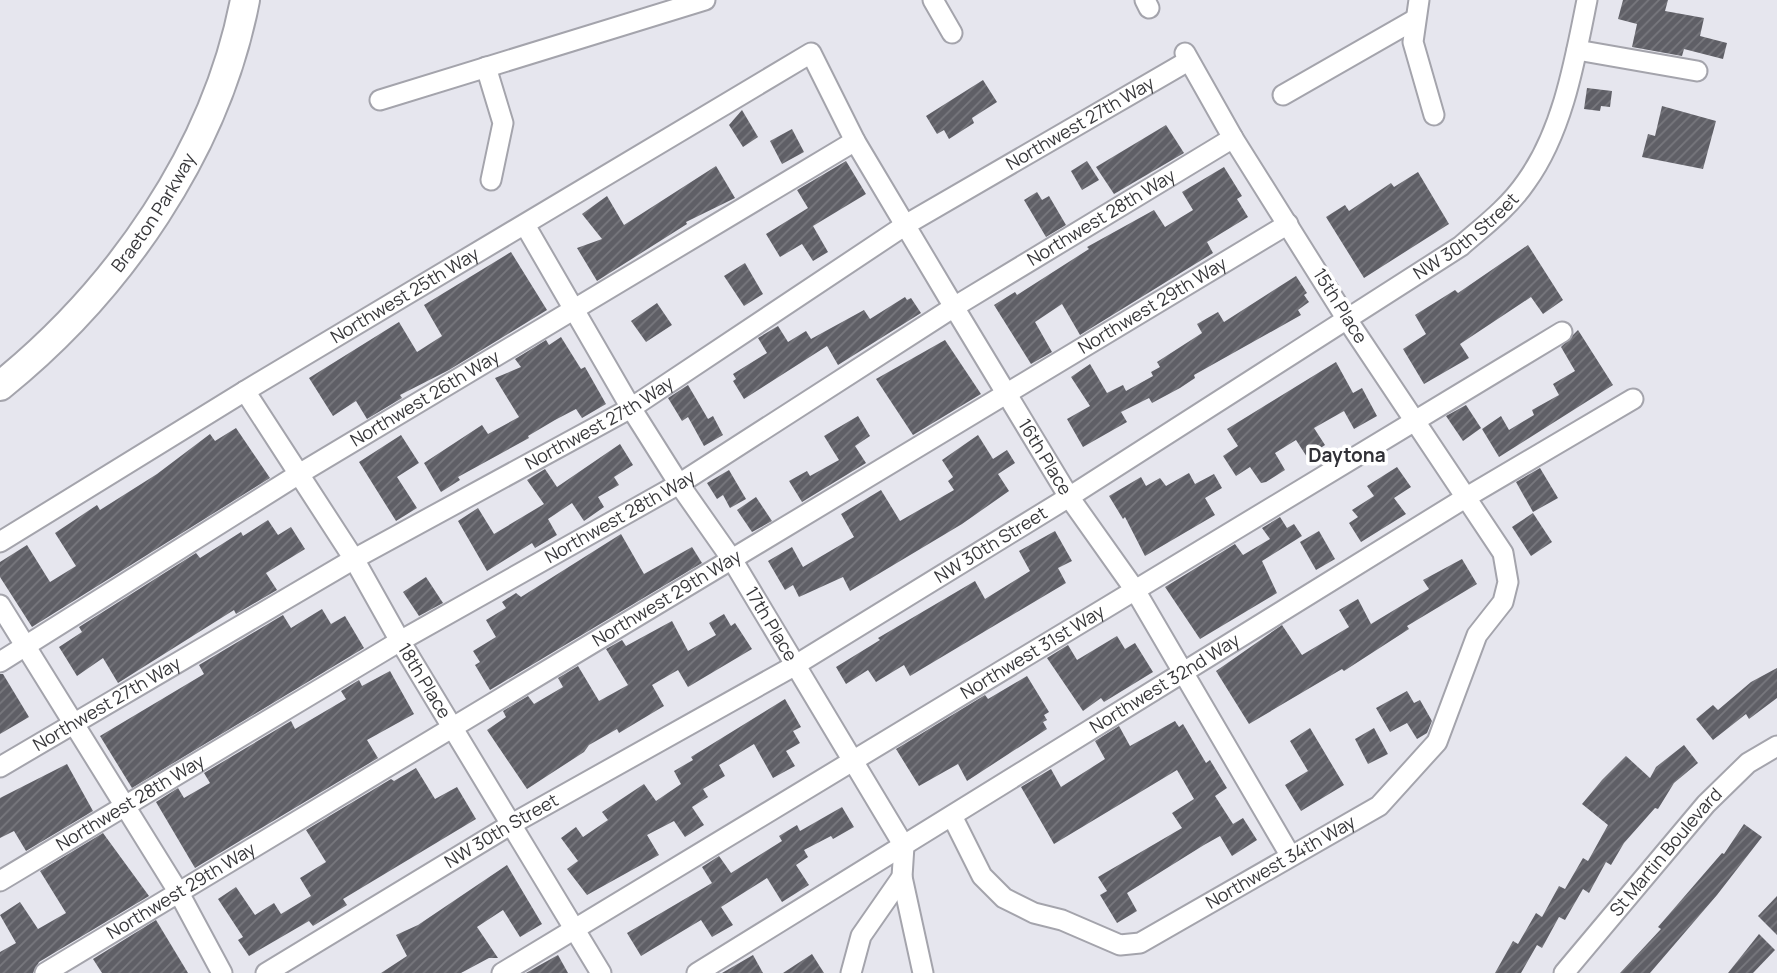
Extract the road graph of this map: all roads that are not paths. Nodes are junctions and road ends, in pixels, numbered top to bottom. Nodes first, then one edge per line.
1 (245, 0) edge
2 (705, 0) edge
3 (933, 0) edge
4 (1419, 0) edge
5 (1587, 0) edge
6 (1414, 20) junction
7 (952, 33) dead end
8 (1577, 50) junction
9 (811, 53) joint
10 (1187, 57) joint
11 (486, 67) junction
12 (1697, 71) dead end
13 (1283, 95) dead end
14 (380, 100) dead end
15 (1434, 115) dead end
16 (1233, 138) junction
17 (855, 141) junction
18 (491, 180) dead end
19 (907, 224) junction
20 (1288, 224) junction
21 (525, 225) junction
22 (954, 307) junction
23 (574, 310) junction
24 (1346, 317) junction
25 (1562, 332) dead end
26 (0, 386) edge
27 (246, 391) junction
28 (1009, 396) junction
29 (1633, 398) dead end
30 (631, 408) junction
31 (1414, 421) junction
32 (299, 474) junction
33 (679, 484) junction
34 (1069, 497) junction
35 (1465, 498) junction
36 (0, 542) edge
37 (1503, 553) joint
38 (354, 559) junction
39 (733, 561) junction
40 (1135, 590) junction
41 (0, 605) edge
42 (400, 640) junction
43 (25, 646) junction
44 (0, 662) edge
45 (794, 666) junction
46 (1186, 673) junction
47 (73, 725) junction
48 (453, 729) junction
49 (1777, 746) edge
50 (853, 760) junction
51 (0, 767) edge
52 (122, 807) junction
53 (952, 816) junction
54 (510, 825) junction
55 (904, 846) junction
56 (1290, 855) junction
57 (902, 877) junction
58 (0, 881) edge
59 (178, 893) junction
60 (574, 929) junction
61 (45, 973) edge
62 (222, 973) edge
63 (266, 973) edge
64 (502, 973) edge
65 (601, 973) edge
66 (697, 973) edge
67 (851, 973) edge
68 (923, 973) edge
69 (1564, 973) edge

1 - 26 street, Braeton Parkway
2 - 11 street
3 - 7 street
4 - 6 street
5 - 8 street, NW 30th Street
6 - 13 street
6 - 15 street
8 - 12 street
8 - 24 street, NW 30th Street
9 - 17 street, 16th Place
9 - 21 street, Northwest 25th Way
10 - 16 street, 15th Place
10 - 19 street, Northwest 27th Way
11 - 14 street
11 - 18 street
16 - 20 street, 15th Place
16 - 22 street, Northwest 28th Way
17 - 19 street, 16th Place
17 - 23 street, Northwest 26th Way
19 - 22 street, 16th Place
19 - 30 street, Northwest 27th Way
20 - 24 street, 15th Place
20 - 28 street, Northwest 29th Way
21 - 23 street, 17th Place
21 - 27 street, Northwest 25th Way
22 - 28 street, 16th Place
22 - 33 street, Northwest 28th Way
23 - 30 street, 17th Place
23 - 32 street, Northwest 26th Way
24 - 31 street, 15th Place
24 - 34 street, NW 30th Street
25 - 31 street, Northwest 31st Way
27 - 32 street, 18th Place
27 - 36 street, Northwest 25th Way
28 - 34 street, 16th Place
28 - 39 street, Northwest 29th Way
29 - 35 street, Northwest 32nd Way
30 - 33 street, 17th Place
30 - 38 street, Northwest 27th Way
31 - 35 street, 15th Place
31 - 40 street, Northwest 31st Way
32 - 38 street, 18th Place
32 - 43 street, Northwest 26th Way
33 - 39 street, 17th Place
33 - 42 street, Northwest 28th Way
34 - 40 street, 16th Place
34 - 45 street, NW 30th Street
35 - 37 street, 15th Place
35 - 46 street, Northwest 32nd Way
37 - 56 street, Northwest 34th Way
38 - 42 street, 18th Place
38 - 47 street, Northwest 27th Way
39 - 45 street, 17th Place
39 - 48 street, Northwest 29th Way
40 - 46 street, 16th Place
40 - 50 street, Northwest 31st Way
41 - 43 street
42 - 48 street, 18th Place
42 - 52 street, Northwest 28th Way
43 - 44 street, Northwest 26th Way
43 - 47 street
45 - 50 street, 17th Place
45 - 54 street, NW 30th Street
46 - 53 street, Northwest 32nd Way
46 - 56 street, 16th Place
47 - 51 street, Northwest 27th Way
47 - 52 street
48 - 54 street, 18th Place
48 - 59 street, Northwest 29th Way
49 - 69 street, St Martin Boulevard
50 - 55 street, 17th Place
50 - 60 street, Northwest 31st Way
52 - 58 street, Northwest 28th Way
52 - 59 street
53 - 55 street, Northwest 32nd Way
53 - 56 street, Northwest 34th Way
54 - 60 street, 18th Place
54 - 63 street, NW 30th Street
55 - 57 street
55 - 66 street, Northwest 32nd Way
57 - 67 street
57 - 68 street
59 - 61 street, Northwest 29th Way
59 - 62 street
60 - 64 street, Northwest 31st Way
60 - 65 street, 18th Place

